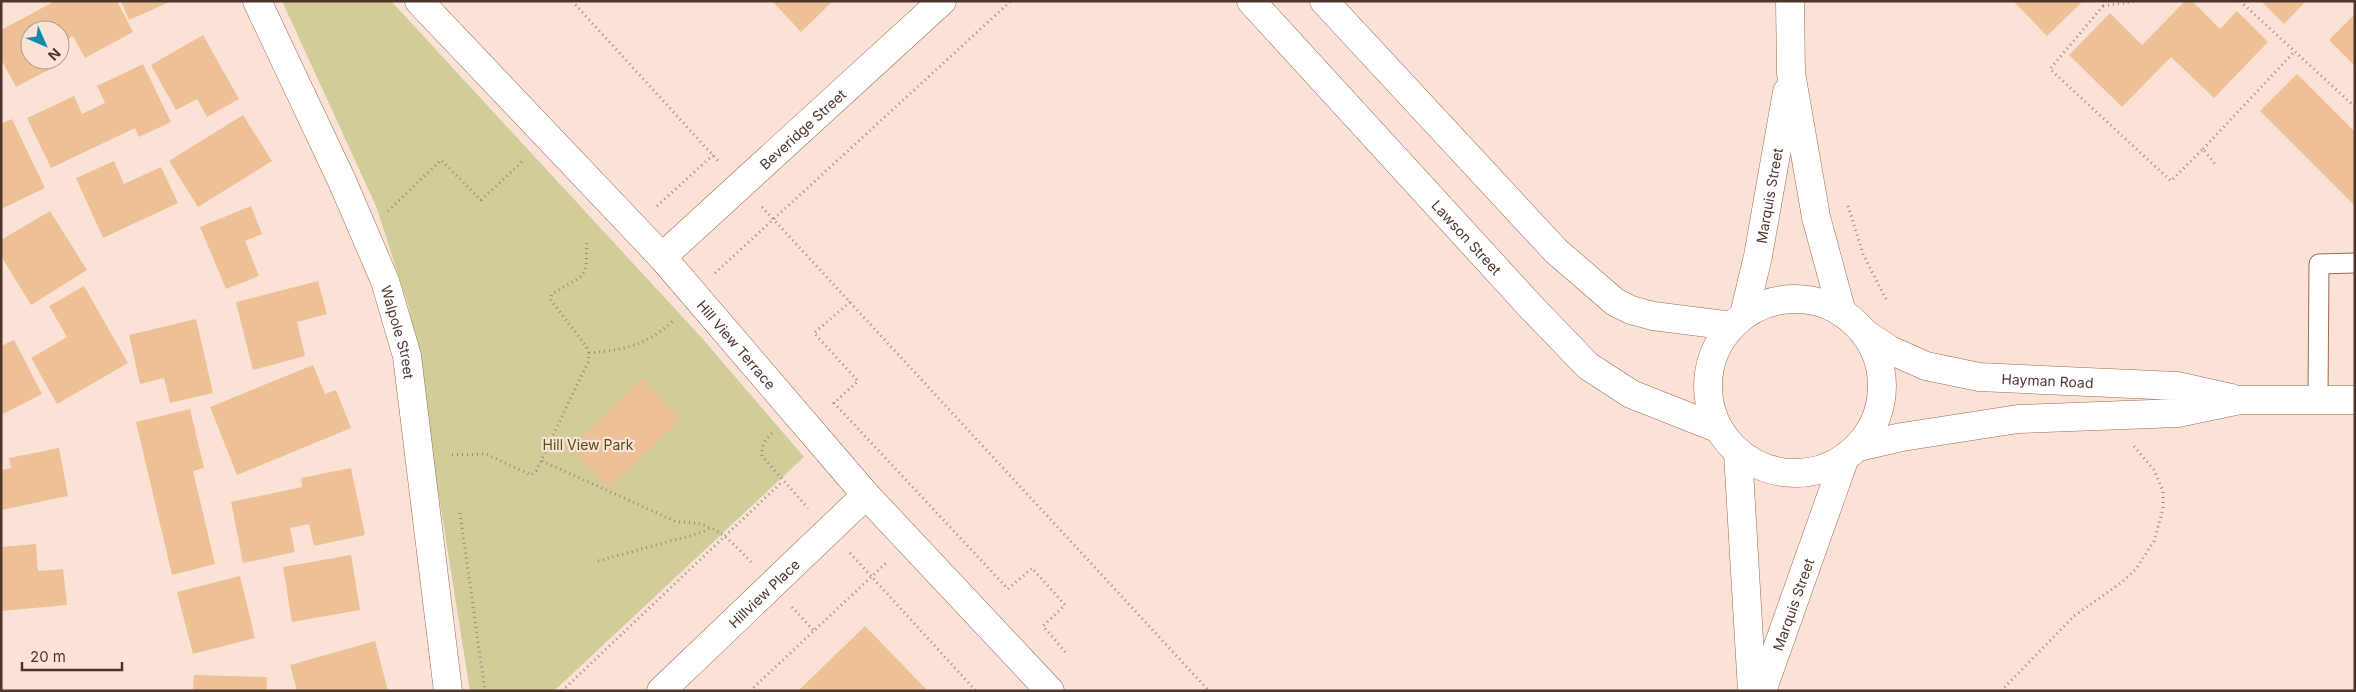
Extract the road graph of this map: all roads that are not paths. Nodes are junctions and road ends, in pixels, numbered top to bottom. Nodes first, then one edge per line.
1 (256, 1) edge
2 (419, 1) edge
3 (942, 1) edge
4 (1251, 1) edge
5 (1324, 1) edge
6 (1790, 1) edge
7 (1791, 73) junction
8 (662, 256) junction
9 (2355, 262) edge
10 (1842, 312) junction
11 (1738, 321) junction
12 (1863, 332) junction
13 (2318, 399) junction
14 (2240, 400) junction
15 (2355, 400) edge
16 (1717, 428) junction
17 (1851, 453) junction
18 (1738, 454) junction
19 (866, 495) junction
20 (448, 691) edge
21 (661, 691) edge
22 (1050, 691) edge
23 (1752, 691) edge
24 (1762, 691) edge

1 - 20 main road, Walpole Street
2 - 8 main road, Hill View Terrace
3 - 8 main road, Beveridge Street
4 - 16 main road, Lawson Street
5 - 11 main road
6 - 7 main road, Marquis Street
7 - 10 main road, Marquis Street
7 - 11 main road, Marquis Street
8 - 19 main road, Hill View Terrace
9 - 13 lane
10 - 11 main road
10 - 12 main road
11 - 16 main road
12 - 14 main road, Hayman Road
12 - 17 main road
13 - 14 main road, Hayman Road
13 - 15 main road, Hayman Road
14 - 17 main road, Hayman Road
16 - 18 main road
17 - 18 main road
17 - 24 main road, Marquis Street
18 - 23 main road, Marquis Street
19 - 21 main road, Hillview Place
19 - 22 main road, Hill View Terrace

